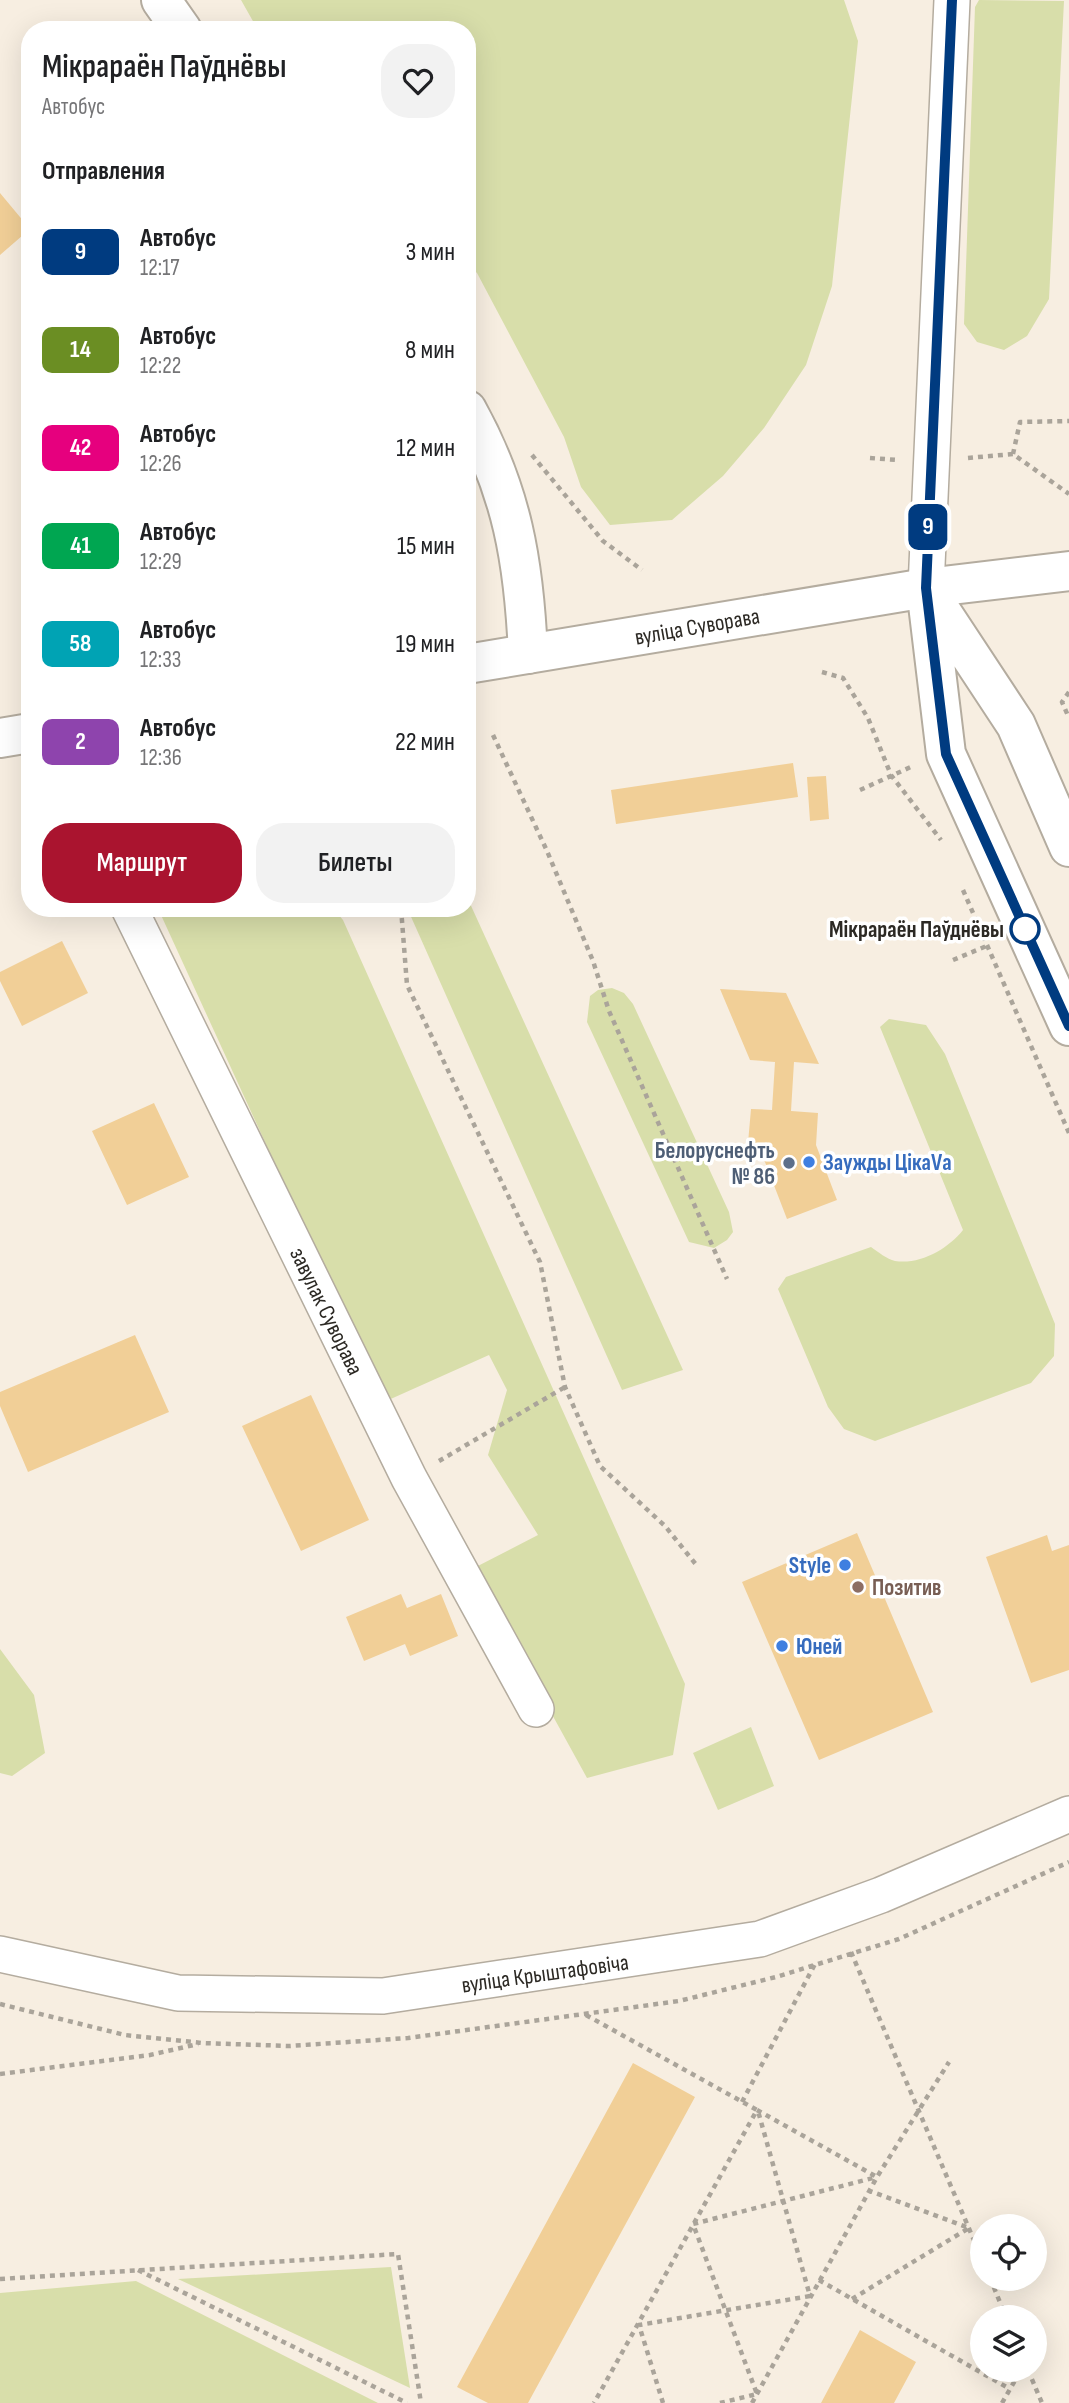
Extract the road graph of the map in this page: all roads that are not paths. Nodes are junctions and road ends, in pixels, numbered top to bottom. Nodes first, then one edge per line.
1 (161, 0) edge
2 (951, 0) edge
3 (176, 21) edge
4 (476, 426) edge
5 (1069, 571) edge
6 (926, 588) junction
7 (528, 654) junction
8 (476, 663) edge
9 (21, 734) edge
10 (0, 738) edge
11 (1069, 847) edge
12 (134, 917) edge
13 (1069, 1026) edge
14 (536, 1709) dead end
15 (1069, 1814) edge
16 (0, 1954) edge

1 - 3 main road
2 - 6 street
4 - 7 main road
5 - 6 main road, вуліца Суворава
6 - 7 main road, вуліца Суворава
6 - 11 main road
6 - 13 main road
7 - 8 main road, вуліца Суворава
9 - 10 main road
12 - 14 street, завулак Суворава
15 - 16 street, вуліца Крыштафовіча

